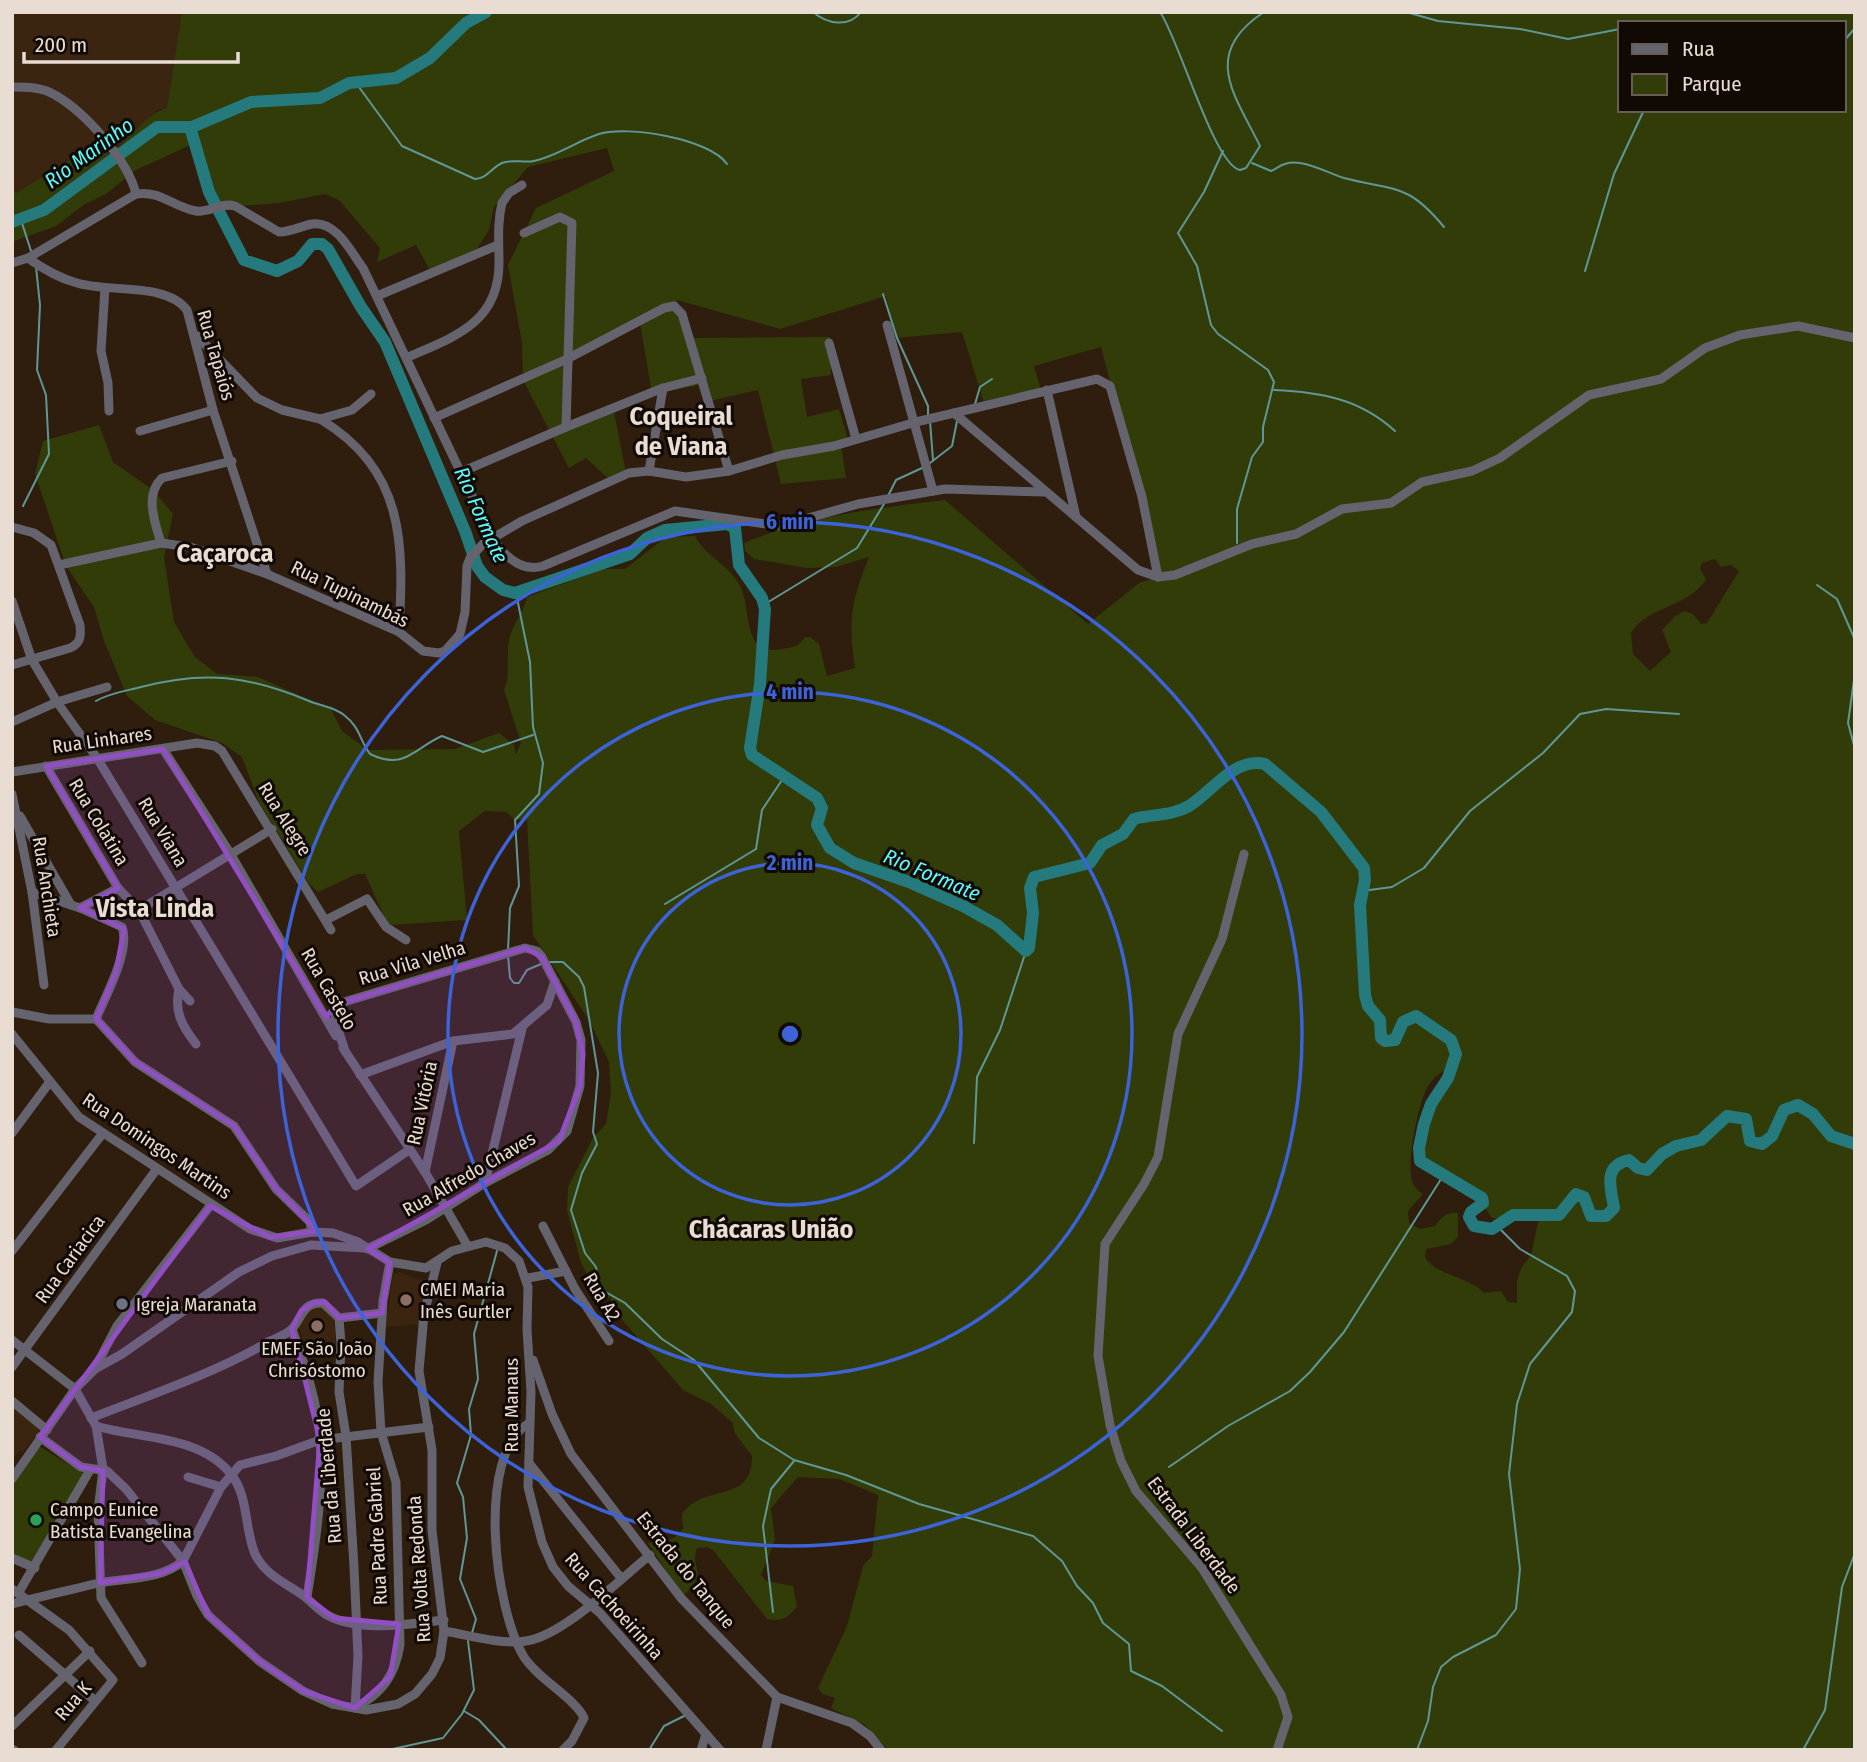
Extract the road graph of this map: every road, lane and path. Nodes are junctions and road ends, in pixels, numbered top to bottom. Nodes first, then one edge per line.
1 (12, 87) edge
2 (522, 185) dead end
3 (136, 194) junction
4 (524, 233) dead end
5 (498, 245) junction
6 (28, 258) junction
7 (12, 263) edge
8 (105, 288) junction
9 (377, 296) junction
10 (887, 325) dead end
11 (194, 334) junction
12 (1855, 338) edge
13 (829, 343) dead end
14 (408, 357) junction
15 (567, 359) junction
16 (702, 378) junction
17 (663, 388) junction
18 (1047, 390) junction
19 (371, 394) dead end
20 (213, 410) junction
21 (109, 411) dead end
22 (954, 413) junction
23 (434, 418) junction
24 (320, 419) junction
25 (916, 422) junction
26 (566, 427) junction
27 (140, 431) dead end
28 (856, 439) junction
29 (232, 461) junction
30 (649, 471) junction
31 (729, 471) junction
32 (459, 472) junction
33 (933, 491) junction
34 (1044, 492) junction
35 (1076, 517) junction
36 (12, 527) edge
37 (492, 538) junction
38 (161, 543) junction
39 (59, 565) junction
40 (267, 574) junction
41 (1158, 577) junction
42 (12, 601) edge
43 (399, 632) junction
44 (32, 660) junction
45 (12, 665) edge
46 (107, 687) dead end
47 (57, 702) junction
48 (12, 722) edge
49 (197, 743) joint
50 (163, 749) junction
51 (97, 758) junction
52 (46, 766) junction
53 (12, 772) edge
54 (12, 794) edge
55 (16, 808) junction
56 (272, 829) junction
57 (230, 852) junction
58 (1244, 854) dead end
59 (175, 886) junction
60 (118, 888) junction
61 (32, 892) junction
62 (76, 906) junction
63 (139, 910) junction
64 (326, 920) junction
65 (331, 930) dead end
66 (406, 940) dead end
67 (542, 957) joint
68 (555, 981) junction
69 (44, 985) dead end
70 (179, 989) junction
71 (190, 1001) dead end
72 (12, 1012) edge
73 (96, 1019) junction
74 (522, 1029) junction
75 (12, 1034) edge
76 (453, 1041) junction
77 (196, 1044) dead end
78 (345, 1051) junction
79 (360, 1074) junction
80 (49, 1083) junction
81 (12, 1133) edge
82 (103, 1133) junction
83 (409, 1150) junction
84 (156, 1170) junction
85 (425, 1172) junction
86 (485, 1183) junction
87 (211, 1206) junction
88 (445, 1207) junction
89 (543, 1226) dead end
90 (312, 1232) junction
91 (467, 1245) junction
92 (367, 1249) junction
93 (12, 1251) edge
94 (390, 1262) junction
95 (437, 1263) junction
96 (566, 1271) junction
97 (528, 1278) junction
98 (382, 1312) junction
99 (339, 1318) junction
100 (292, 1329) junction
101 (12, 1340) edge
102 (609, 1341) dead end
103 (529, 1349) junction
104 (25, 1350) junction
105 (12, 1367) edge
106 (94, 1370) junction
107 (75, 1389) junction
108 (12, 1401) edge
109 (94, 1422) junction
110 (529, 1423) junction
111 (429, 1427) junction
112 (47, 1430) junction
113 (381, 1432) junction
114 (346, 1436) junction
115 (40, 1437) junction
116 (320, 1440) junction
117 (529, 1463) junction
118 (103, 1469) junction
119 (90, 1470) junction
120 (231, 1473) junction
121 (188, 1478) dead end
122 (12, 1479) edge
123 (221, 1487) junction
124 (650, 1555) junction
125 (12, 1558) edge
126 (183, 1561) junction
127 (34, 1568) junction
128 (621, 1578) junction
129 (100, 1583) junction
130 (16, 1590) edge
131 (307, 1597) junction
132 (27, 1600) junction
133 (12, 1604) edge
134 (592, 1605) junction
135 (444, 1620) junction
136 (356, 1623) junction
137 (399, 1624) junction
138 (444, 1631) junction
139 (19, 1635) dead end
140 (517, 1642) junction
141 (90, 1651) junction
142 (142, 1663) dead end
143 (64, 1674) junction
144 (777, 1697) junction
145 (94, 1700) junction
146 (355, 1708) junction
147 (12, 1726) edge
148 (706, 1734) junction
149 (56, 1750) edge
150 (563, 1750) edge
151 (701, 1750) edge
152 (720, 1750) edge
153 (766, 1750) edge
154 (881, 1750) edge
155 (1277, 1750) edge

1 - 3 street
2 - 5 street
3 - 6 street
3 - 9 street
4 - 15 street
5 - 9 street
5 - 14 street
6 - 7 street
6 - 8 street, Rua Tapaiós
8 - 11 street, Rua Tapaiós
8 - 21 street
9 - 14 street
10 - 25 street
11 - 20 street, Rua Tapaiós
11 - 24 street
12 - 41 street
13 - 28 street
14 - 23 street
15 - 16 street
15 - 23 street
15 - 26 street
16 - 17 street
16 - 31 street
17 - 26 street
17 - 30 street
18 - 22 street
18 - 35 street
18 - 41 street
19 - 24 street
20 - 27 street
20 - 29 street, Rua Tapaiós
22 - 25 street
22 - 34 street
23 - 32 street
24 - 43 street
25 - 28 street
25 - 33 street
26 - 32 street
28 - 31 street
29 - 38 street
29 - 40 street, Rua Tapaiós
30 - 31 street
30 - 37 street
32 - 37 street
33 - 34 street
33 - 37 street
34 - 35 street
35 - 41 street
36 - 39 street
37 - 43 street, Rua Tupinambás
38 - 39 street, Rua Tupinambás
38 - 40 street, Rua Tupinambás
39 - 44 street
40 - 43 street, Rua Tupinambás
42 - 44 street, Rua Viana
44 - 45 street
44 - 47 street, Rua Viana
46 - 47 street
47 - 48 street
47 - 51 street, Rua Viana
49 - 50 street, Rua Linhares
49 - 56 street, Rua Alegre
50 - 51 street, Rua Linhares
50 - 57 street, Rua Castelo
51 - 52 street, Rua Linhares
51 - 59 street, Rua Viana
52 - 53 street, Rua Linhares
52 - 60 street, Rua Colatina
54 - 55 street, Rua Anchieta
55 - 61 street, Rua Anchieta
55 - 62 street
56 - 57 street
56 - 64 street, Rua Alegre
57 - 59 street
57 - 78 street, Rua Castelo
58 - 155 street, Estrada Liberdade
59 - 63 street
59 - 83 street, Rua Viana
60 - 62 street
60 - 63 street, Rua Colatina
61 - 62 street
61 - 69 street, Rua Anchieta
62 - 73 street
63 - 70 street, Rua Colatina
64 - 65 street, Rua Alegre
64 - 66 street
67 - 68 street, Rua Alfredo Chaves
67 - 78 street, Rua Vila Velha
68 - 74 street
68 - 86 street, Rua Alfredo Chaves
70 - 71 street, Rua Colatina
70 - 77 street
72 - 73 street
73 - 90 street
74 - 76 street
74 - 86 street
75 - 80 street, Rua Domingos Martins
76 - 79 street
76 - 85 street, Rua Vitória
78 - 79 street, Rua Castelo
79 - 83 street, Rua Castelo
80 - 81 street
80 - 82 street, Rua Domingos Martins
82 - 84 street, Rua Domingos Martins
82 - 93 street
83 - 85 street, Rua Castelo
84 - 87 street, Rua Domingos Martins
84 - 104 street, Rua Cariacica
85 - 88 street, Rua Castelo
86 - 88 street, Rua Alfredo Chaves
87 - 90 street, Rua Domingos Martins
87 - 106 street
88 - 91 street, Rua Castelo
88 - 92 street, Rua Alfredo Chaves
89 - 96 street, Rua A2
90 - 92 street, Rua Domingos Martins
91 - 95 street
91 - 97 street
92 - 94 street, Rua Domingos Martins
92 - 106 street
94 - 95 street
94 - 98 street, Rua Padre Gabriel
95 - 111 street, Rua Volta Redonda
96 - 97 street, Rua A2
96 - 102 street, Rua A2
97 - 103 street, Rua Manaus
98 - 99 street
98 - 113 street, Rua Padre Gabriel
99 - 100 street
99 - 114 street, Rua da Liberdade
100 - 109 street
100 - 116 street
101 - 104 street
103 - 110 street, Rua Manaus
103 - 124 street, Estrada do Tanque
104 - 105 street, Rua Cariacica
104 - 107 street
106 - 107 street
107 - 109 street
107 - 112 street
108 - 112 street
109 - 118 street
109 - 120 street
110 - 117 street, Rua Manaus
110 - 140 street
111 - 113 street
111 - 135 street, Rua Volta Redonda
112 - 115 street
113 - 114 street
113 - 137 street, Rua Padre Gabriel
114 - 116 street
114 - 136 street, Rua da Liberdade
115 - 119 street
115 - 122 street
116 - 120 street
116 - 131 street
117 - 128 street, Rua Manaus
117 - 134 street, Rua Cachoeirinha
118 - 119 street
118 - 126 street, Rua Volta Redonda
118 - 129 street
119 - 127 street
120 - 123 street
120 - 131 street
121 - 123 street
123 - 126 street
124 - 128 street
124 - 144 street, Estrada do Tanque
125 - 127 street
126 - 129 street
126 - 146 street, Rua Volta Redonda
127 - 130 street
128 - 134 street
129 - 132 street
129 - 142 street
130 - 132 street
131 - 136 street
132 - 133 street
132 - 141 street
134 - 140 street
134 - 148 street, Rua Cachoeirinha
135 - 137 street
135 - 138 street, Rua Volta Redonda
136 - 137 street
136 - 146 street, Rua da Liberdade
137 - 146 street, Rua Padre Gabriel
138 - 140 street
138 - 146 street, Rua Volta Redonda
139 - 143 street
140 - 150 street
141 - 143 street
141 - 145 street, Rua K
143 - 145 street
143 - 147 street
144 - 153 street
144 - 154 street, Estrada do Tanque
145 - 149 street, Rua K
148 - 151 street
148 - 152 street, Rua Cachoeirinha

